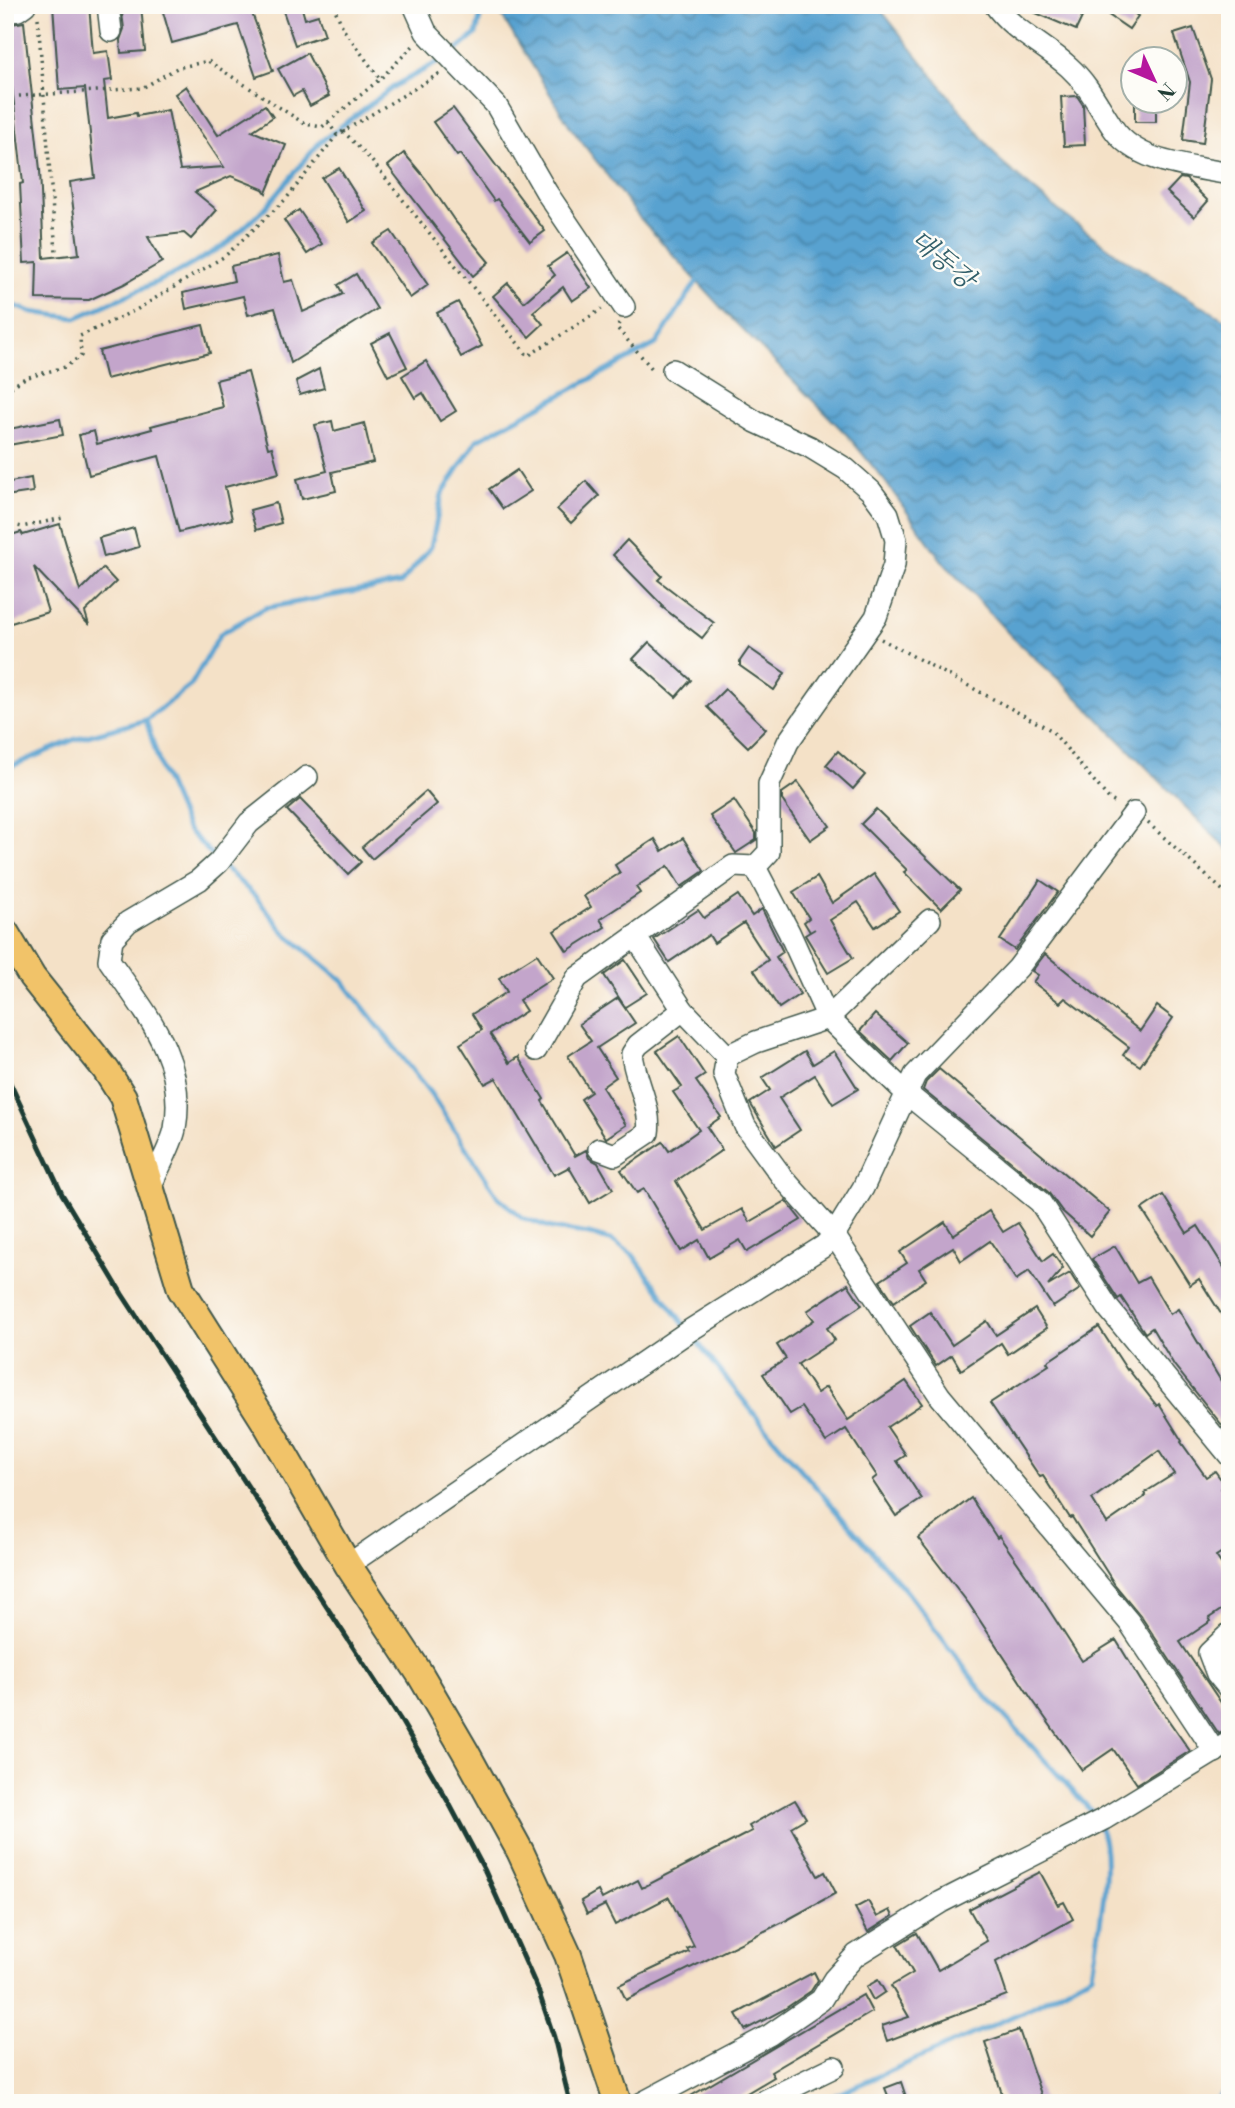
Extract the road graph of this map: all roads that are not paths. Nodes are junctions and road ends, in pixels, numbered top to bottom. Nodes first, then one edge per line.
1 (108, 5) edge
2 (414, 5) edge
3 (995, 5) edge
4 (5, 12) edge
5 (31, 12) edge
6 (111, 31) dead end
7 (1230, 174) edge
8 (621, 303) road end
9 (665, 372) road end
10 (307, 776) dead end
11 (1134, 813) road end
12 (755, 867) junction
13 (930, 920) dead end
14 (5, 932) edge
15 (635, 936) junction
16 (683, 1010) junction
17 (828, 1018) junction
18 (536, 1050) dead end
19 (727, 1056) junction
20 (906, 1093) junction
21 (599, 1149) dead end
22 (149, 1188) junction
23 (834, 1235) junction
24 (1230, 1456) edge
25 (348, 1565) junction
26 (1230, 1633) edge
27 (1230, 1690) edge
28 (1222, 1747) edge
29 (834, 2067) dead end
30 (618, 2103) edge
31 (642, 2103) edge
32 (760, 2103) edge

1 - 6 street
2 - 8 street
3 - 7 street
4 - 5 street
9 - 12 street
10 - 22 street
11 - 20 street
12 - 15 street
12 - 17 street
13 - 17 street
14 - 22 main road
15 - 16 street
15 - 18 street
16 - 19 street
16 - 21 street
17 - 19 street
17 - 20 street
19 - 23 street
20 - 23 street
20 - 24 street
22 - 25 main road
23 - 25 street
23 - 28 street
25 - 30 main road
26 - 27 street
28 - 31 street
29 - 32 street

